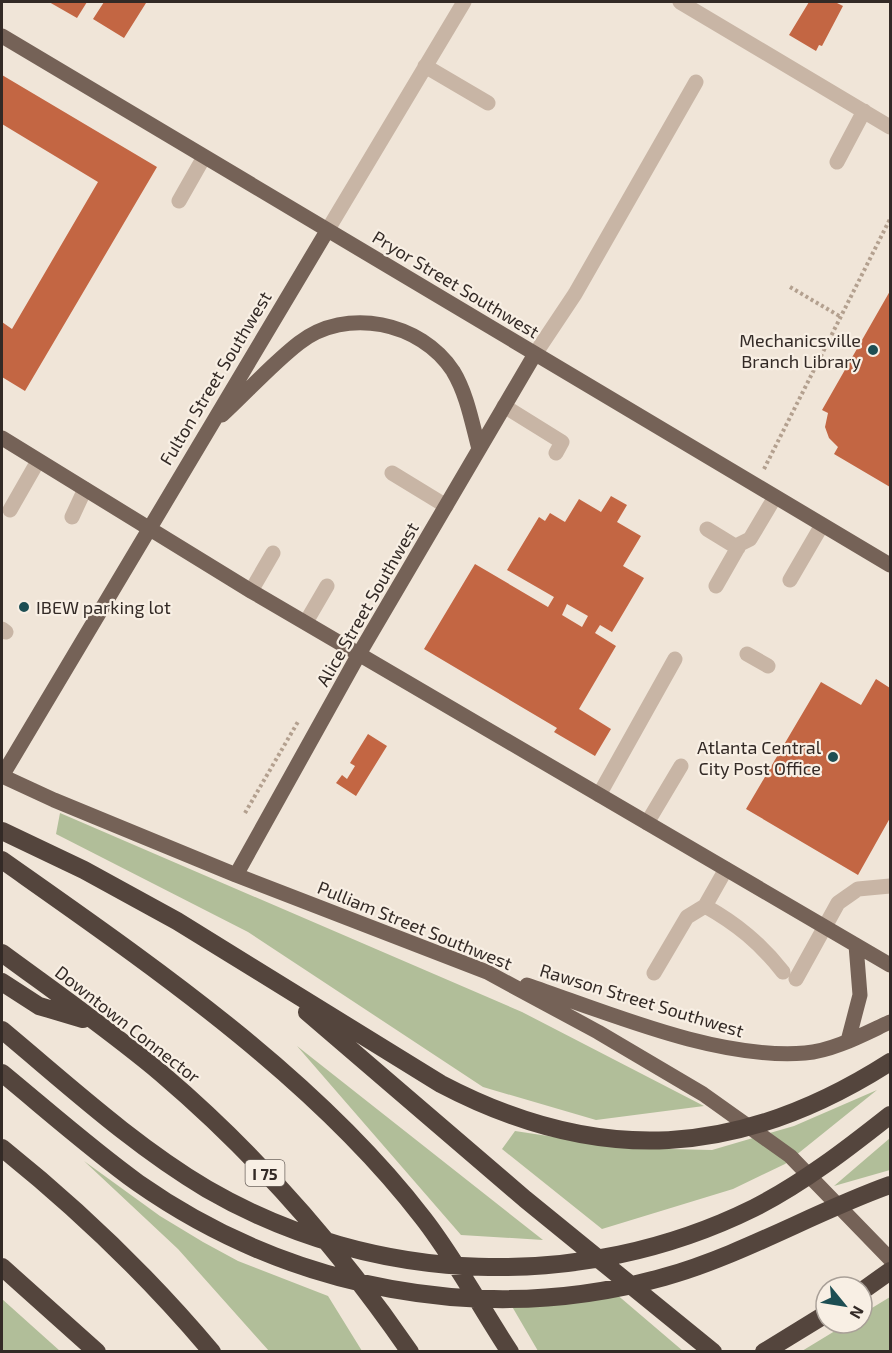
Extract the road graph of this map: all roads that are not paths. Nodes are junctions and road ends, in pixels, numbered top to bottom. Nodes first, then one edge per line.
1 (464, 2) edge
2 (680, 2) edge
3 (2, 36) edge
4 (425, 66) junction
5 (696, 82) dead end
6 (488, 103) dead end
7 (864, 111) junction
8 (891, 127) edge
9 (204, 157) junction
10 (837, 162) dead end
11 (179, 201) dead end
12 (327, 231) junction
13 (535, 354) junction
14 (504, 406) junction
15 (207, 430) junction
16 (2, 438) edge
17 (479, 449) junction
18 (555, 453) dead end
19 (38, 461) junction
20 (392, 473) dead end
21 (85, 489) junction
22 (775, 497) junction
23 (446, 506) junction
24 (10, 510) dead end
25 (72, 518) dead end
26 (822, 525) junction
27 (707, 529) dead end
28 (738, 548) junction
29 (273, 553) dead end
30 (891, 565) edge
31 (790, 580) dead end
32 (327, 586) dead end
33 (716, 586) dead end
34 (251, 591) junction
35 (306, 622) junction
36 (359, 654) junction
37 (747, 654) dead end
38 (675, 659) dead end
39 (768, 666) dead end
40 (681, 766) dead end
41 (2, 776) edge
42 (599, 795) junction
43 (647, 823) junction
44 (2, 831) edge
45 (2, 861) edge
46 (726, 869) junction
47 (236, 875) junction
48 (891, 886) edge
49 (705, 906) junction
50 (824, 927) junction
51 (856, 945) junction
52 (2, 953) edge
53 (235, 956) junction
54 (891, 965) edge
55 (487, 972) junction
56 (654, 973) dead end
57 (2, 982) edge
58 (93, 1022) junction
59 (891, 1023) edge
60 (2, 1030) edge
61 (848, 1041) junction
62 (891, 1062) edge
63 (2, 1072) edge
64 (891, 1115) edge
65 (2, 1148) edge
66 (891, 1185) edge
67 (891, 1258) edge
68 (2, 1267) edge
69 (891, 1271) edge
70 (874, 1283) edge
71 (814, 1321) edge
72 (97, 1352) edge
73 (212, 1352) edge
74 (410, 1352) edge
75 (510, 1352) edge
76 (713, 1352) edge
77 (764, 1352) edge

1 - 4 street, Fulton Street Southwest
2 - 7 street
3 - 9 main road, Pryor Street Southwest
4 - 6 street
4 - 12 street, Fulton Street Southwest
5 - 13 street
7 - 8 street
7 - 10 street
9 - 11 street
9 - 12 main road, Pryor Street Southwest
12 - 13 main road, Pryor Street Southwest
12 - 15 main road, Fulton Street Southwest
13 - 14 main road, Alice Street Southwest
13 - 22 main road, Pryor Street Southwest
14 - 17 main road, Alice Street Southwest
14 - 18 street
15 - 17 main road
15 - 41 main road, Fulton Street Southwest
16 - 19 main road
17 - 23 main road, Alice Street Southwest
19 - 21 main road
19 - 24 street
20 - 23 street
21 - 25 street
21 - 34 main road
22 - 26 main road, Pryor Street Southwest
22 - 28 street
23 - 36 main road, Alice Street Southwest
26 - 30 main road, Pryor Street Southwest
26 - 31 street
27 - 28 street
28 - 33 street
29 - 34 street
32 - 35 street
34 - 35 main road
35 - 36 main road
36 - 42 main road
36 - 47 main road, Alice Street Southwest
37 - 39 street
38 - 42 street
40 - 43 street
41 - 47 main road, Pulliam Street Southwest
42 - 43 main road
43 - 46 main road
44 - 53 highway
45 - 75 highway
46 - 49 street
46 - 50 main road
47 - 55 main road, Pulliam Street Southwest
48 - 50 street
49 - 50 street
49 - 56 street
50 - 51 main road
51 - 54 main road
51 - 61 main road
52 - 58 highway, Downtown Connector / I 75
53 - 62 highway
53 - 76 highway
55 - 61 main road, Rawson Street Southwest
55 - 67 main road, Pulliam Street Southwest
57 - 58 highway
58 - 74 highway, Downtown Connector / I 75
59 - 61 main road, Rawson Street Southwest
60 - 64 highway
63 - 66 highway
65 - 73 highway
68 - 72 highway
69 - 70 highway
71 - 77 highway

